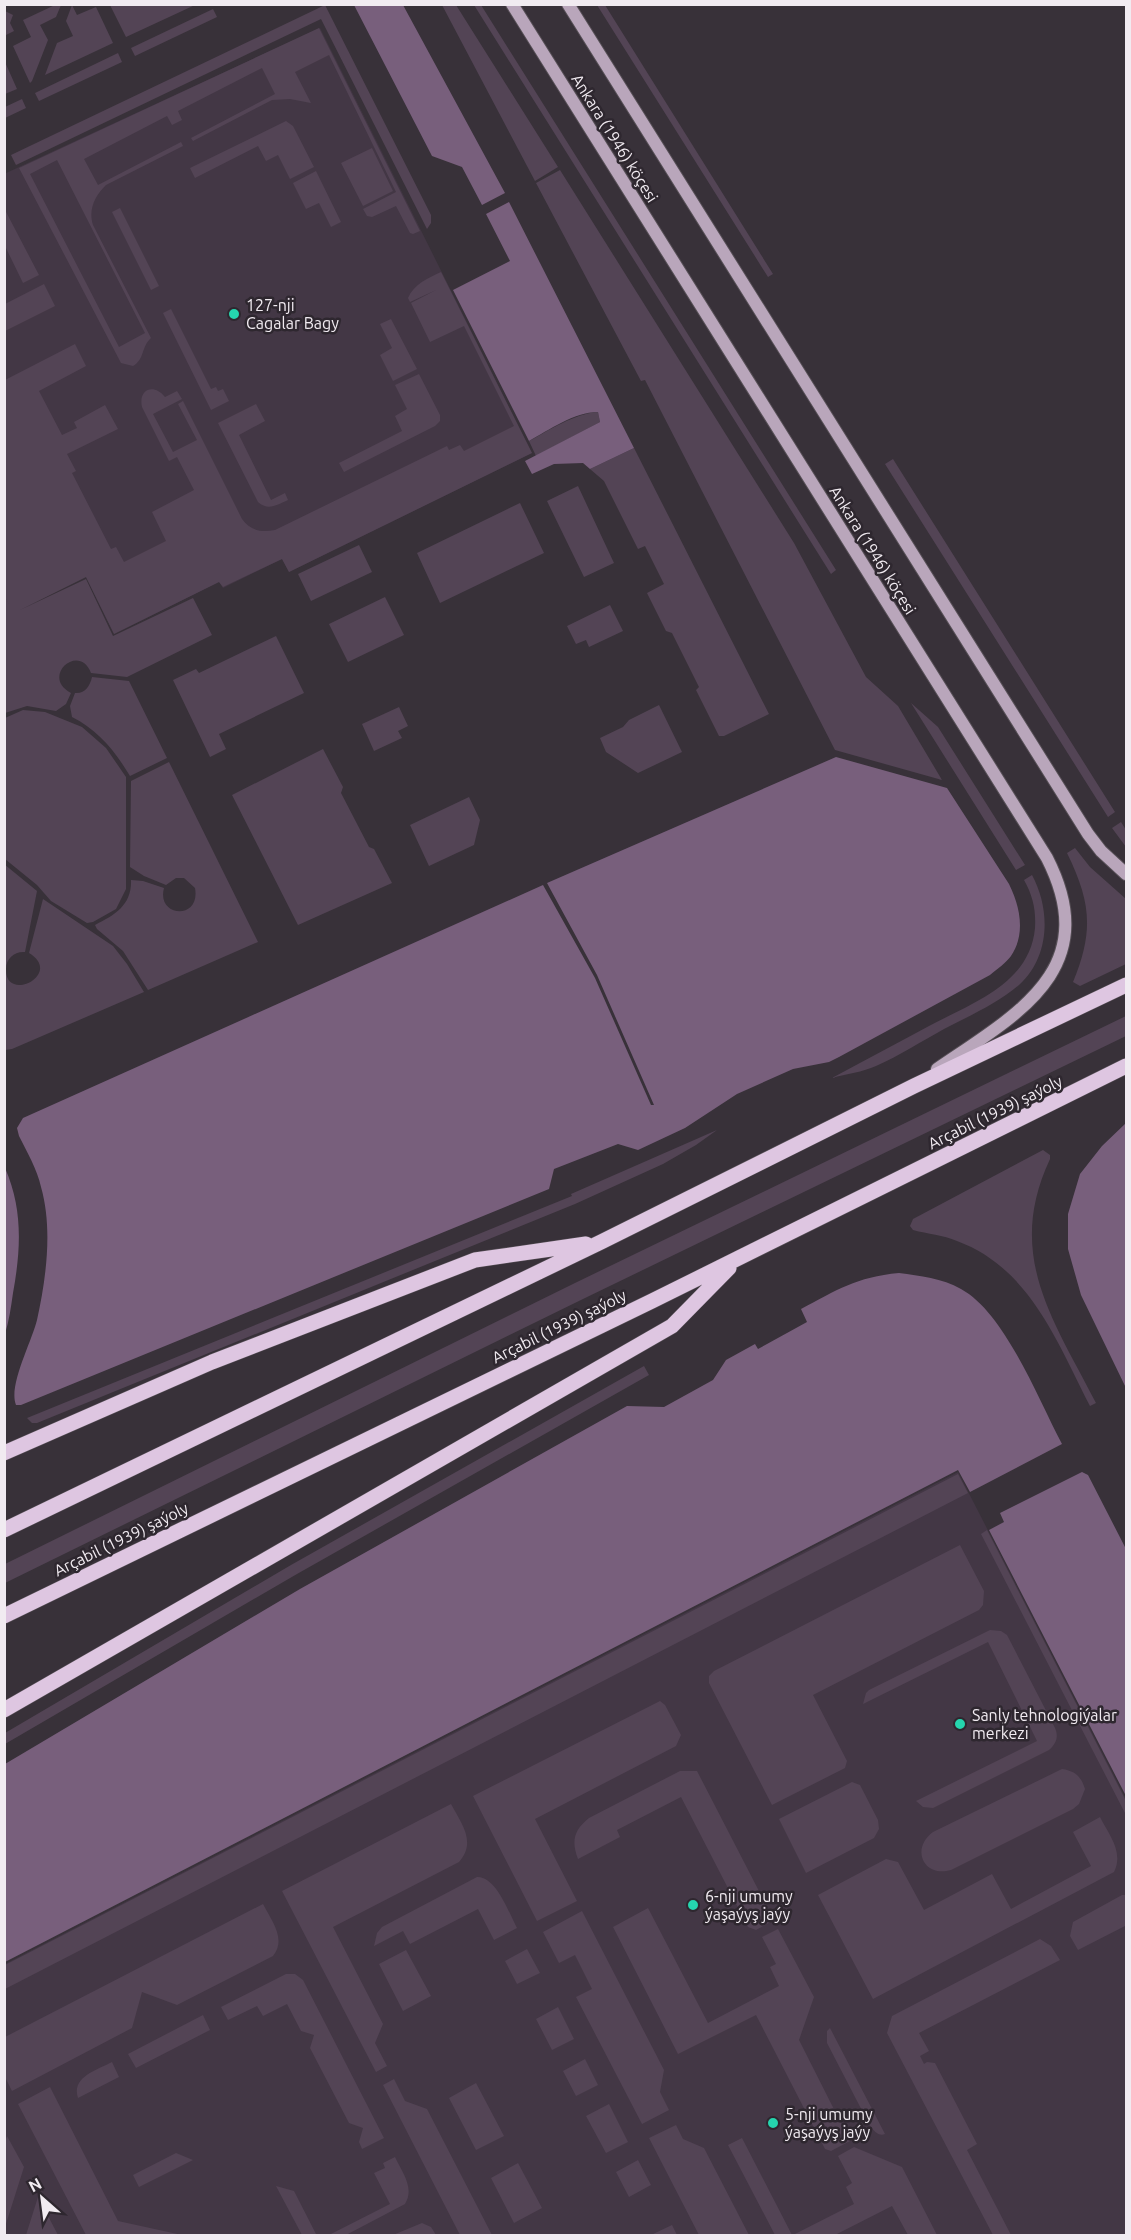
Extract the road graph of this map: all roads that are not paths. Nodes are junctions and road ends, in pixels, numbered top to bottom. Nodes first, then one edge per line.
1 (512, 4) edge
2 (568, 4) edge
3 (1126, 874) edge
4 (1126, 985) edge
5 (1126, 1066) edge
6 (914, 1086) junction
7 (601, 1242) junction
8 (739, 1258) junction
9 (4, 1453) edge
10 (4, 1530) edge
11 (4, 1616) edge
12 (4, 1710) edge

1 - 6 main road, Ankara (1946) köçesi
2 - 3 main road, Ankara (1946) köçesi
4 - 6 main road
5 - 8 main road, Arçabil (1939) şaýoly
6 - 7 main road
7 - 9 main road
7 - 10 main road
8 - 11 main road, Arçabil (1939) şaýoly
8 - 12 main road

